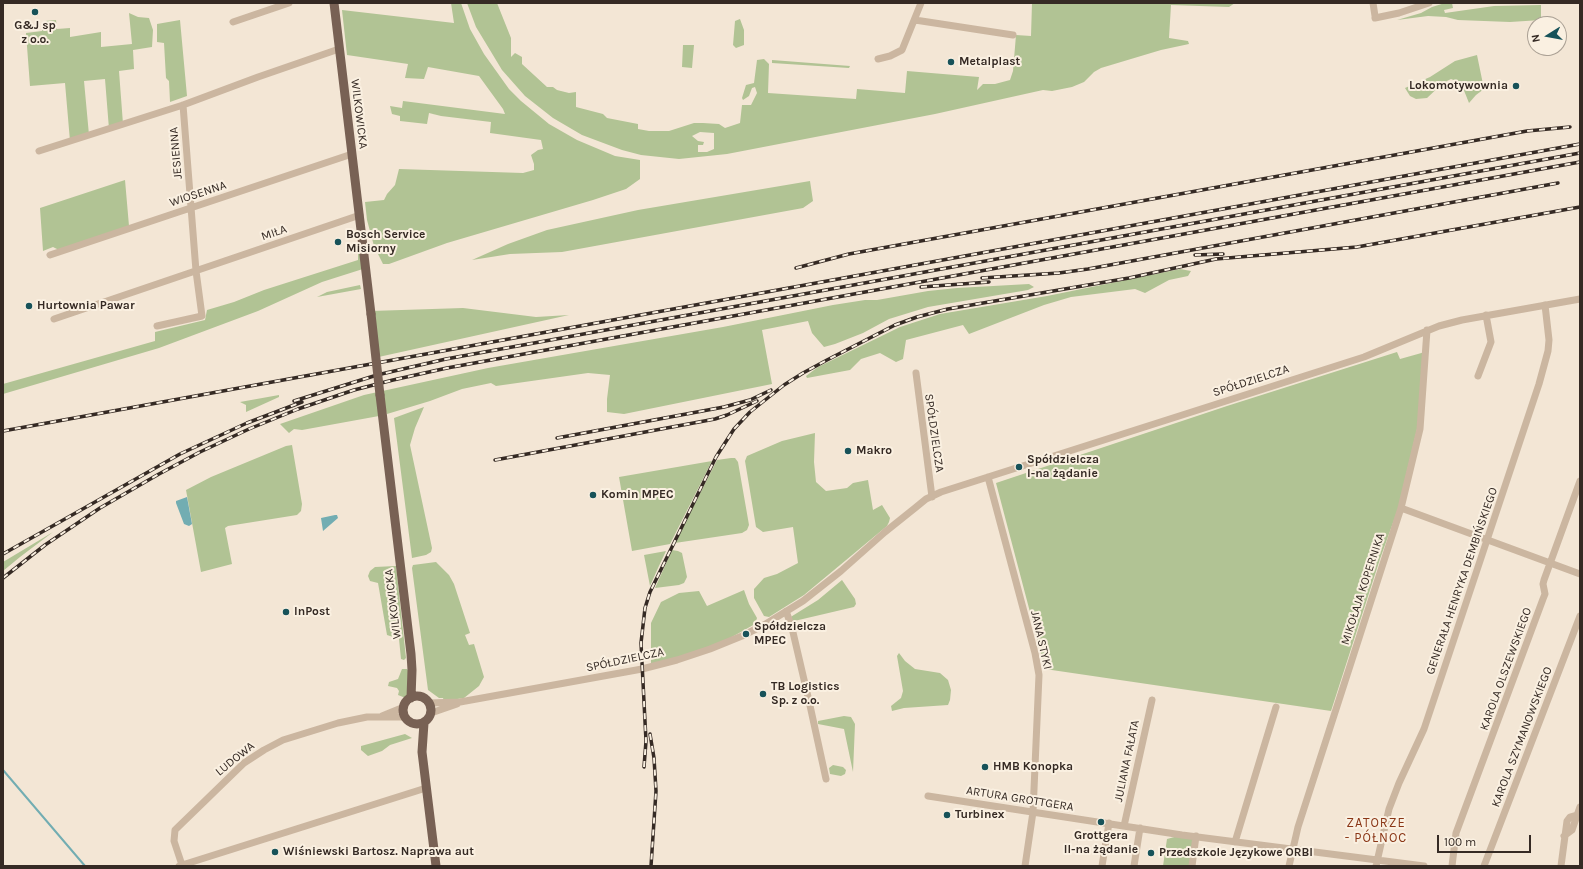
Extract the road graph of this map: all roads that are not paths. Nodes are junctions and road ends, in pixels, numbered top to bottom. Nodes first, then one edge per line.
1 (289, 3) edge
2 (334, 3) edge
3 (921, 3) edge
4 (1373, 3) edge
5 (1429, 3) edge
6 (915, 20) junction
7 (233, 22) dead end
8 (1013, 35) dead end
9 (339, 50) junction
10 (878, 59) dead end
11 (184, 105) junction
12 (39, 151) dead end
13 (352, 154) junction
14 (192, 208) junction
15 (360, 215) junction
16 (50, 255) dead end
17 (196, 271) junction
18 (1580, 299) edge
19 (1545, 305) junction
20 (1486, 316) junction
21 (54, 319) dead end
22 (157, 326) dead end
23 (1427, 330) junction
24 (916, 373) dead end
25 (1478, 376) dead end
26 (988, 477) junction
27 (1580, 480) edge
28 (932, 496) junction
29 (1401, 508) junction
30 (1488, 539) junction
31 (1550, 562) junction
32 (1580, 574) edge
33 (786, 611) junction
34 (1580, 616) edge
35 (416, 697) junction
36 (1152, 700) dead end
37 (460, 702) junction
38 (429, 703) junction
39 (404, 707) junction
40 (1276, 707) dead end
41 (431, 713) junction
42 (381, 716) junction
43 (405, 717) junction
44 (424, 723) junction
45 (414, 724) junction
46 (422, 752) junction
47 (826, 779) dead end
48 (426, 788) junction
49 (928, 796) dead end
50 (1580, 807) edge
51 (1033, 812) junction
52 (1109, 823) junction
53 (1124, 826) junction
54 (1140, 828) junction
55 (1196, 836) junction
56 (1235, 842) junction
57 (1292, 849) junction
58 (1376, 863) edge
59 (180, 866) edge
60 (436, 866) edge
61 (1025, 866) edge
62 (1102, 866) edge
63 (1134, 866) edge
64 (1192, 866) edge
65 (1289, 866) edge
66 (1424, 866) edge
67 (1452, 866) edge
68 (1484, 866) edge
69 (1561, 866) edge

1 - 7 street
2 - 9 main road, WILKOWICKA
3 - 6 street
4 - 5 street
6 - 8 street
6 - 10 street
9 - 11 street, JESIENNA
9 - 13 main road, WILKOWICKA
11 - 12 street, JESIENNA
11 - 14 street, JESIENNA
13 - 14 street, WIOSENNA
13 - 15 main road, WILKOWICKA
14 - 16 street, WIOSENNA
14 - 17 street, JESIENNA
15 - 17 street, MIŁA
15 - 35 main road, WILKOWICKA, bridge
17 - 21 street, MIŁA
17 - 22 street
18 - 19 street, SPÓŁDZIELCZA
19 - 20 street, SPÓŁDZIELCZA
19 - 30 street, GENERAŁA HENRYKA DEMBIŃSKIEGO
20 - 23 street, SPÓŁDZIELCZA
20 - 25 street
23 - 26 street, SPÓŁDZIELCZA
23 - 29 street, MIKOŁAJA KOPERNIKA
24 - 28 street, SPÓŁDZIELCZA
26 - 28 street, SPÓŁDZIELCZA
26 - 51 street, JANA STYKI
27 - 31 street, KAROLA OLSZEWSKIEGO
28 - 33 street, SPÓŁDZIELCZA
29 - 30 street
29 - 57 street, MIKOŁAJA KOPERNIKA
30 - 31 street
30 - 58 street, GENERAŁA HENRYKA DEMBIŃSKIEGO
31 - 32 street
31 - 67 street, KAROLA OLSZEWSKIEGO
33 - 37 street, SPÓŁDZIELCZA
33 - 47 street
34 - 68 street, KAROLA SZYMANOWSKIEGO
35 - 38 main road
35 - 39 main road
36 - 53 street, JULIANA FAŁATA
37 - 38 street, SPÓŁDZIELCZA
37 - 41 street, SPÓŁDZIELCZA
38 - 41 main road
39 - 42 street, LUDOWA
39 - 43 main road
40 - 56 street
41 - 44 main road
42 - 43 street, LUDOWA
42 - 59 street, LUDOWA
43 - 45 main road
44 - 45 main road
44 - 46 main road
45 - 46 main road
46 - 48 main road
48 - 59 street, LUDOWA
48 - 60 main road
49 - 51 street, ARTURA GROTTGERA
50 - 69 street
51 - 52 street, ARTURA GROTTGERA
51 - 61 street, JANA STYKI
52 - 53 street, ARTURA GROTTGERA
52 - 62 street
53 - 54 street, ARTURA GROTTGERA
54 - 55 street, ARTURA GROTTGERA
54 - 63 street
55 - 56 street, ARTURA GROTTGERA
55 - 64 street
56 - 57 street, ARTURA GROTTGERA
57 - 58 street, ARTURA GROTTGERA
57 - 65 street, MIKOŁAJA KOPERNIKA
58 - 66 street, ARTURA GROTTGERA

